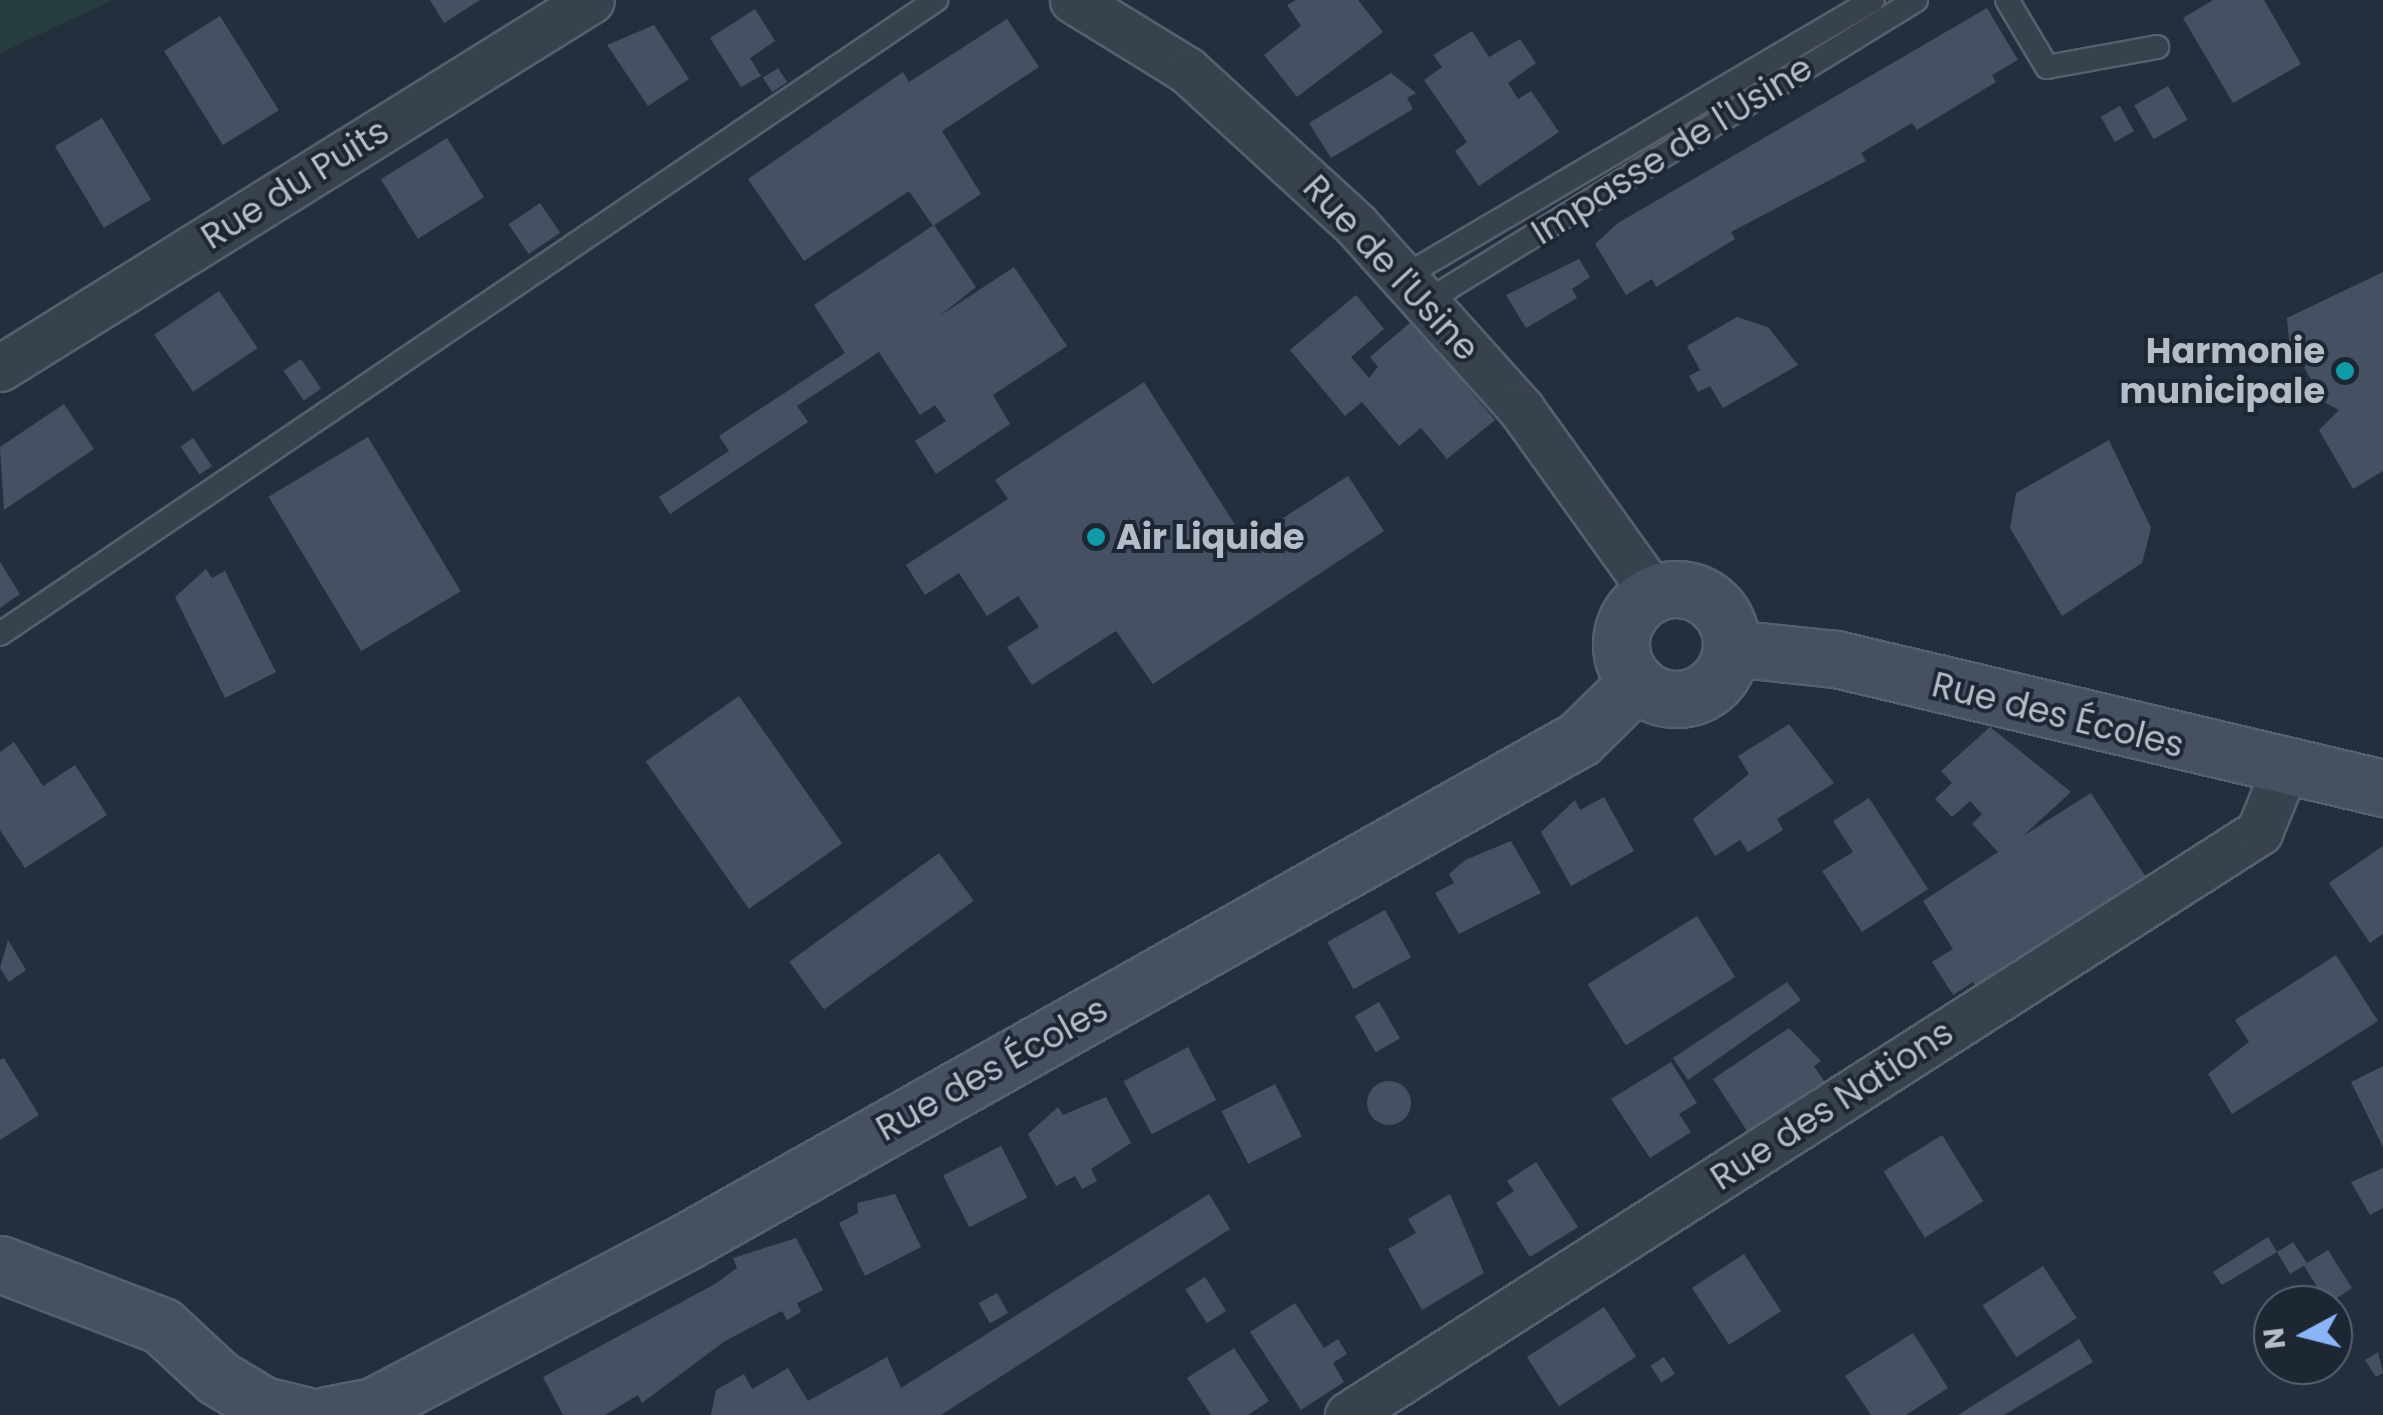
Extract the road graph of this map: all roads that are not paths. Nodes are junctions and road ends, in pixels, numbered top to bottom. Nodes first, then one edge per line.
1 (591, 0) edge
2 (936, 0) edge
3 (1072, 0) edge
4 (1873, 0) edge
5 (1916, 0) edge
6 (2008, 0) edge
7 (2158, 47) dead end
8 (1417, 288) junction
9 (0, 368) edge
10 (1652, 593) junction
11 (0, 634) edge
12 (1731, 648) junction
13 (1636, 684) junction
14 (2285, 769) junction
15 (2383, 788) edge
16 (0, 1264) edge
17 (304, 1415) edge
18 (327, 1415) edge
19 (1348, 1415) edge

1 - 9 street, Rue du Puits
2 - 11 lane
3 - 8 street, Rue de l'Usine
4 - 8 lane
5 - 8 lane, Impasse de l'Usine
6 - 7 lane
8 - 10 street, Rue de l'Usine
10 - 12 street
10 - 13 street
12 - 13 street
12 - 14 street, Rue des Écoles
13 - 18 street, Rue des Écoles
14 - 15 street, Rue des Écoles
14 - 19 street, Rue des Nations
16 - 17 street

